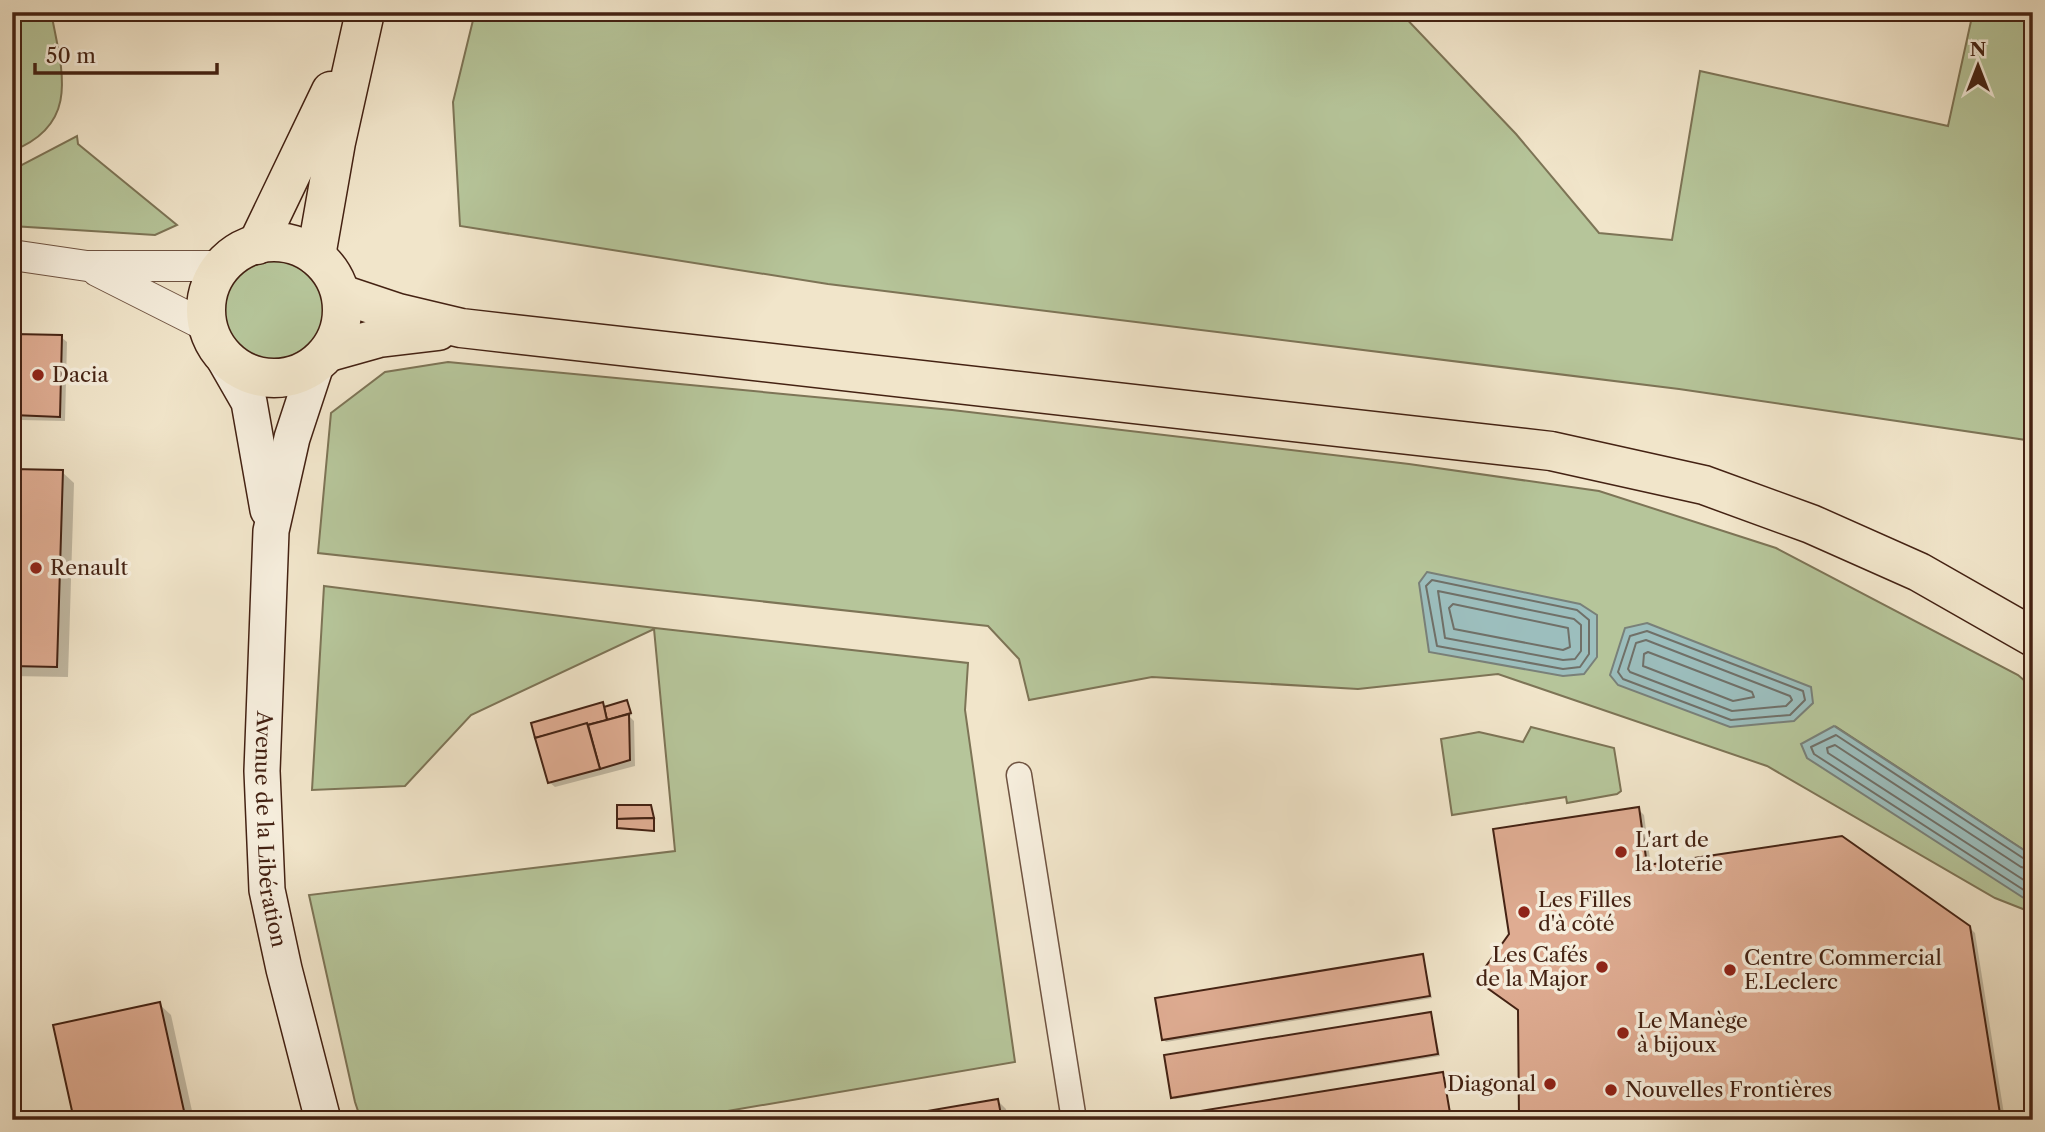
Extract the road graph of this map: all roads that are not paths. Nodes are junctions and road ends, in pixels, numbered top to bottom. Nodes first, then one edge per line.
1 (362, 20) edge
2 (257, 245) junction
3 (12, 255) edge
4 (316, 256) junction
5 (87, 267) junction
6 (222, 267) junction
7 (341, 294) junction
8 (461, 328) junction
9 (215, 341) junction
10 (322, 358) junction
11 (271, 531) junction
12 (2033, 637) edge
13 (1019, 775) dead end
14 (323, 1120) edge
15 (1074, 1120) edge

1 - 2 main road
1 - 4 main road
2 - 4 main road
2 - 6 main road
3 - 5 street
4 - 7 main road
5 - 6 street
5 - 9 street
6 - 9 main road
7 - 8 main road
7 - 10 main road
8 - 10 main road
8 - 12 main road
9 - 10 main road
9 - 11 main road, Avenue de la Libération
10 - 11 main road, Avenue de la Libération
11 - 14 main road, Avenue de la Libération
13 - 15 street

